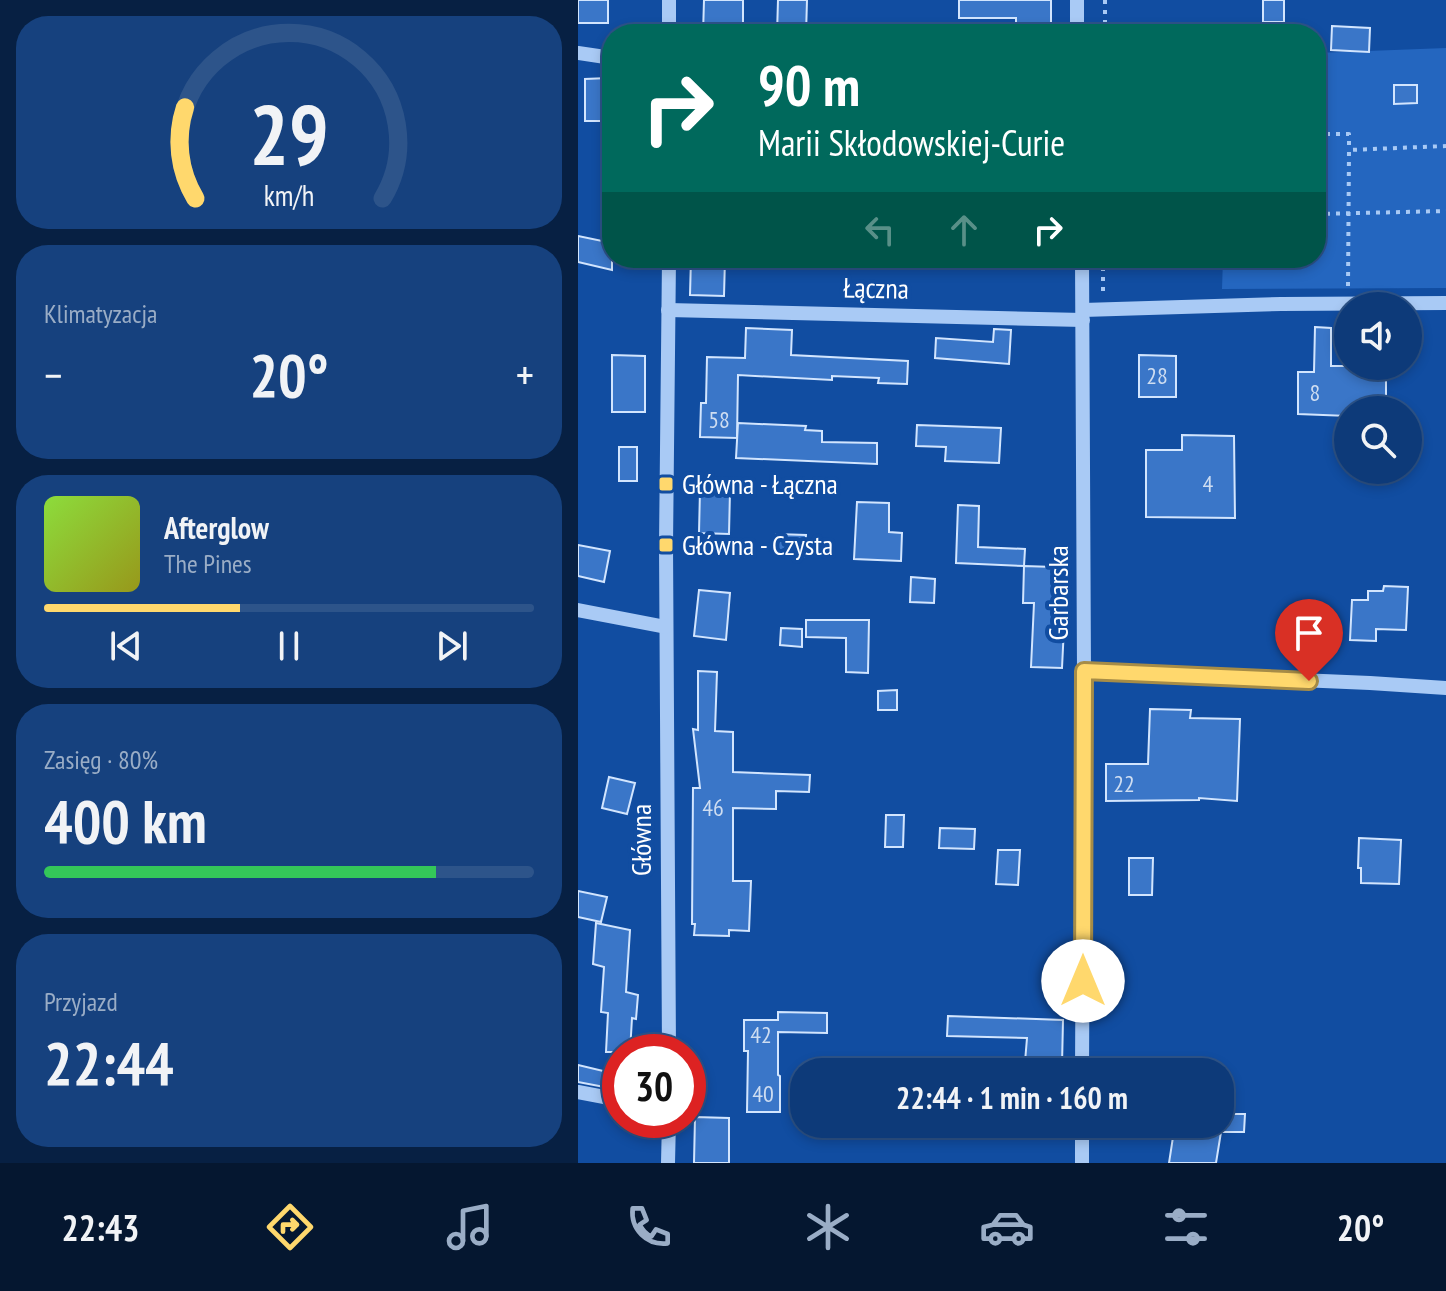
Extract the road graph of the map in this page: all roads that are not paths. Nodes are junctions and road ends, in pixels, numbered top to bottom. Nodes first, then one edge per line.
1 (669, 0) edge
2 (1077, 0) edge
3 (669, 24) edge
4 (1077, 24) edge
5 (578, 53) edge
6 (602, 57) edge
7 (669, 268) edge
8 (1082, 268) edge
9 (1446, 303) edge
10 (668, 310) junction
11 (1083, 315) junction
12 (578, 610) edge
13 (666, 627) junction
14 (1084, 671) junction
15 (1446, 688) edge
16 (669, 1034) edge
17 (1082, 1058) edge
18 (578, 1092) edge
19 (602, 1097) edge
20 (669, 1138) edge
21 (1082, 1138) edge
22 (668, 1163) edge
23 (1082, 1163) edge

1 - 3 street
2 - 4 street
5 - 6 street
7 - 10 street, Główna
8 - 11 street, Garbarska
9 - 11 street, Łączna
10 - 11 street, Łączna
10 - 13 street, Główna
11 - 14 street, Garbarska
12 - 13 street
13 - 16 street, Główna
14 - 15 street
14 - 17 street, Garbarska
18 - 19 street
20 - 22 street
21 - 23 street

